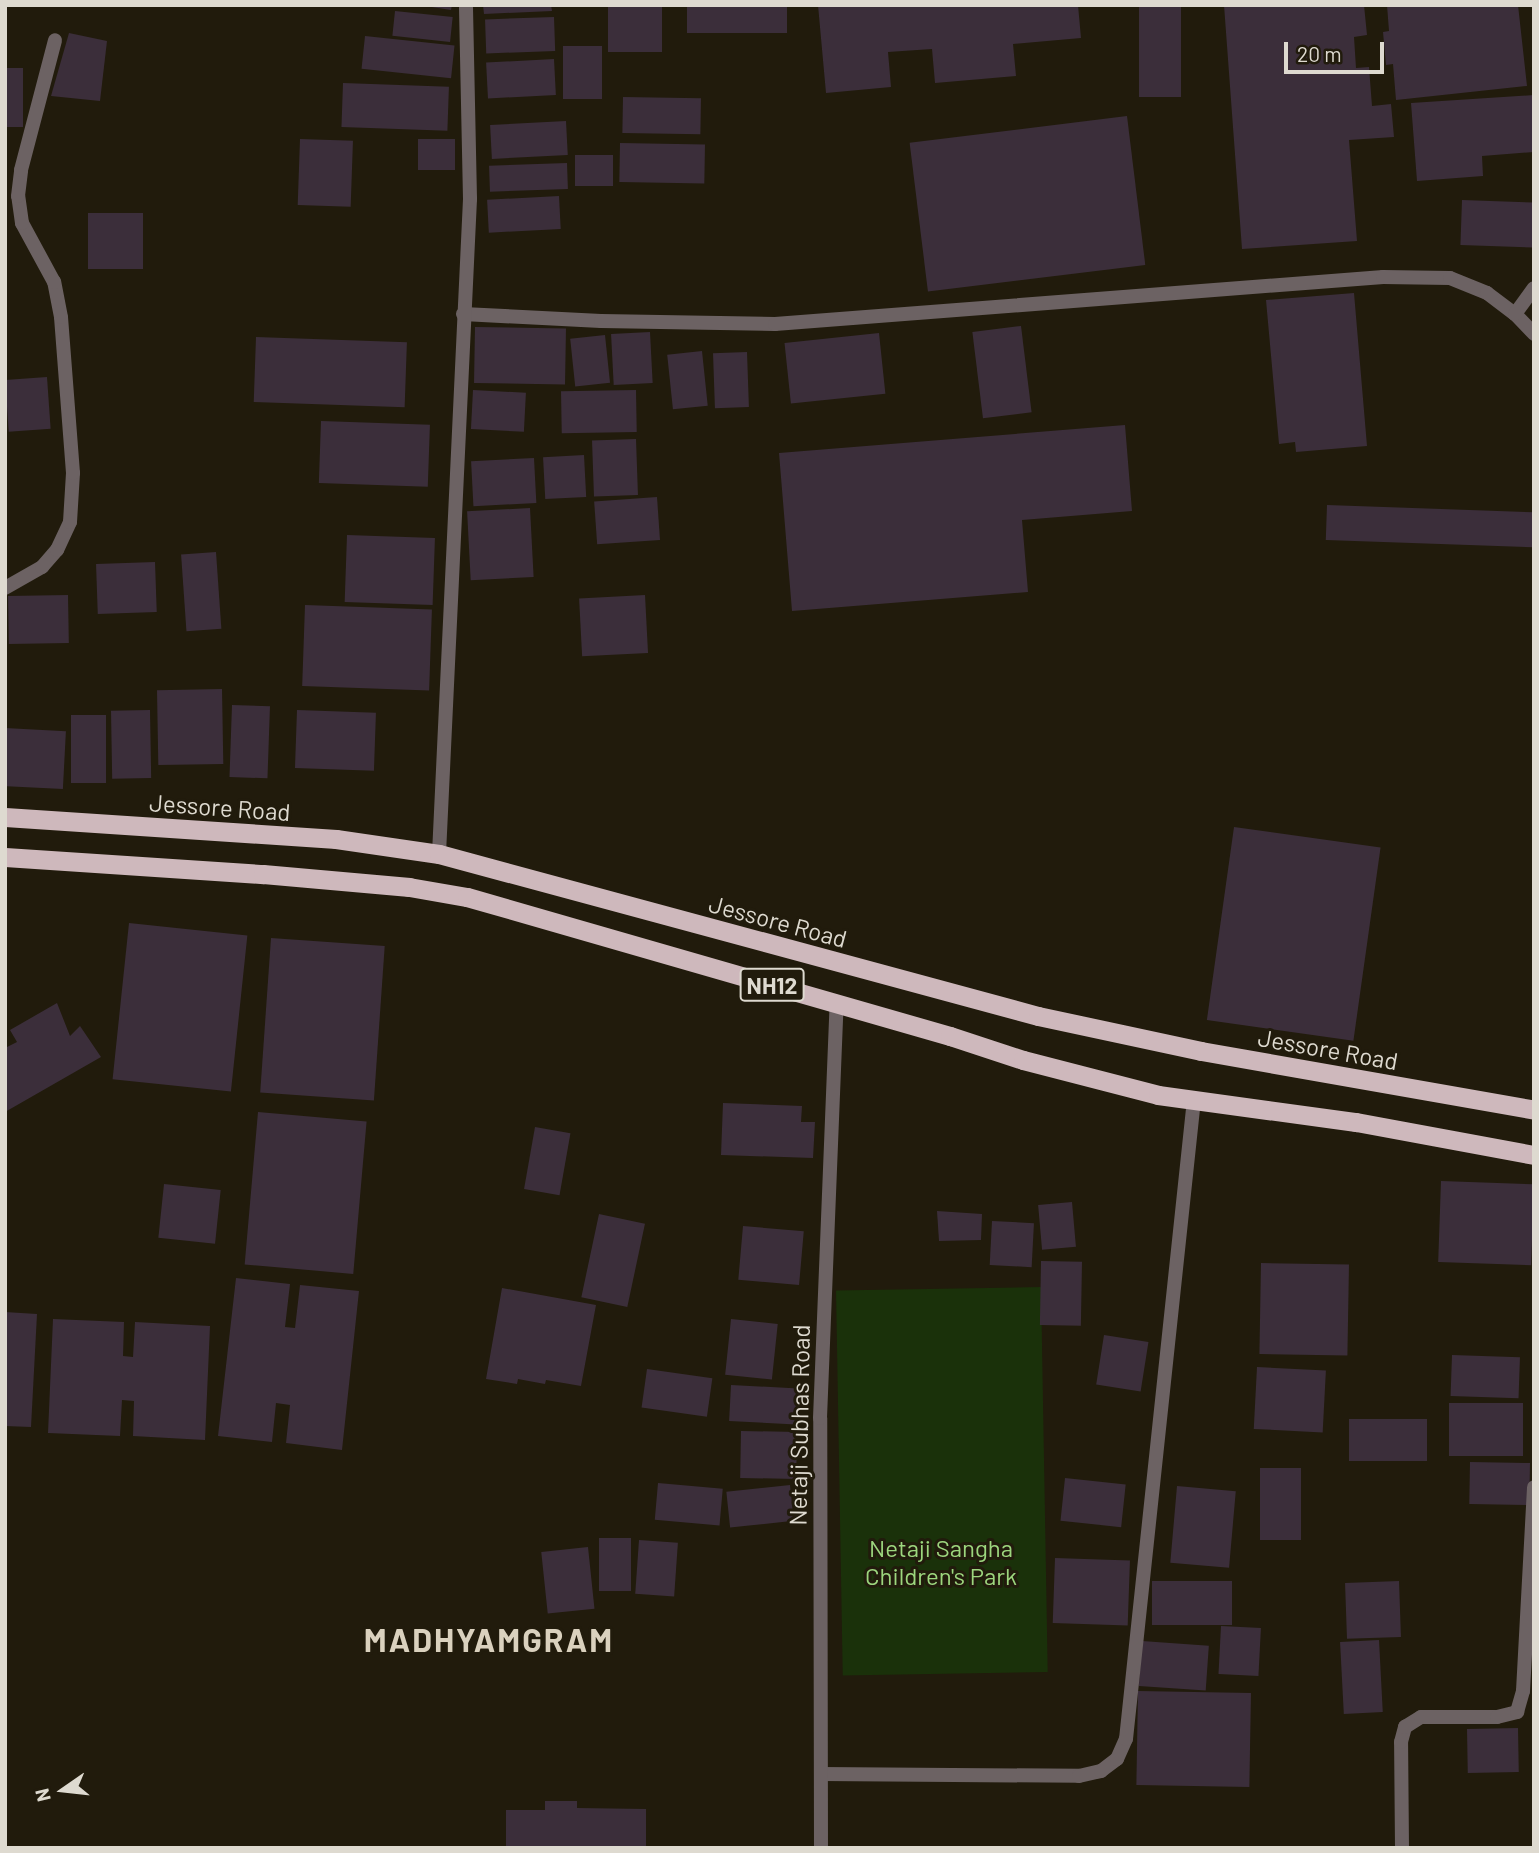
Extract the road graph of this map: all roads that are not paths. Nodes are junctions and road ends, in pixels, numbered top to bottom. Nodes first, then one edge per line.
1 (466, 5) edge
2 (55, 40) dead end
3 (1534, 288) edge
4 (463, 314) junction
5 (1515, 314) junction
6 (1534, 334) edge
7 (5, 588) edge
8 (5, 817) edge
9 (439, 854) junction
10 (5, 857) edge
11 (837, 1003) junction
12 (1194, 1100) junction
13 (1534, 1110) edge
14 (1534, 1155) edge
15 (1534, 1487) edge
16 (821, 1773) junction
17 (821, 1848) edge
18 (1402, 1848) edge

1 - 4 street
2 - 7 street
3 - 5 street
4 - 5 street
4 - 9 street
5 - 6 street
8 - 9 highway, Jessore Road / NH12
9 - 13 highway, Jessore Road / NH12
10 - 11 highway, NH12
11 - 12 highway, NH12
11 - 16 street, Netaji Subhas Road
12 - 14 highway, NH12
12 - 16 street
15 - 18 street
16 - 17 street, Netaji Subhas Road

